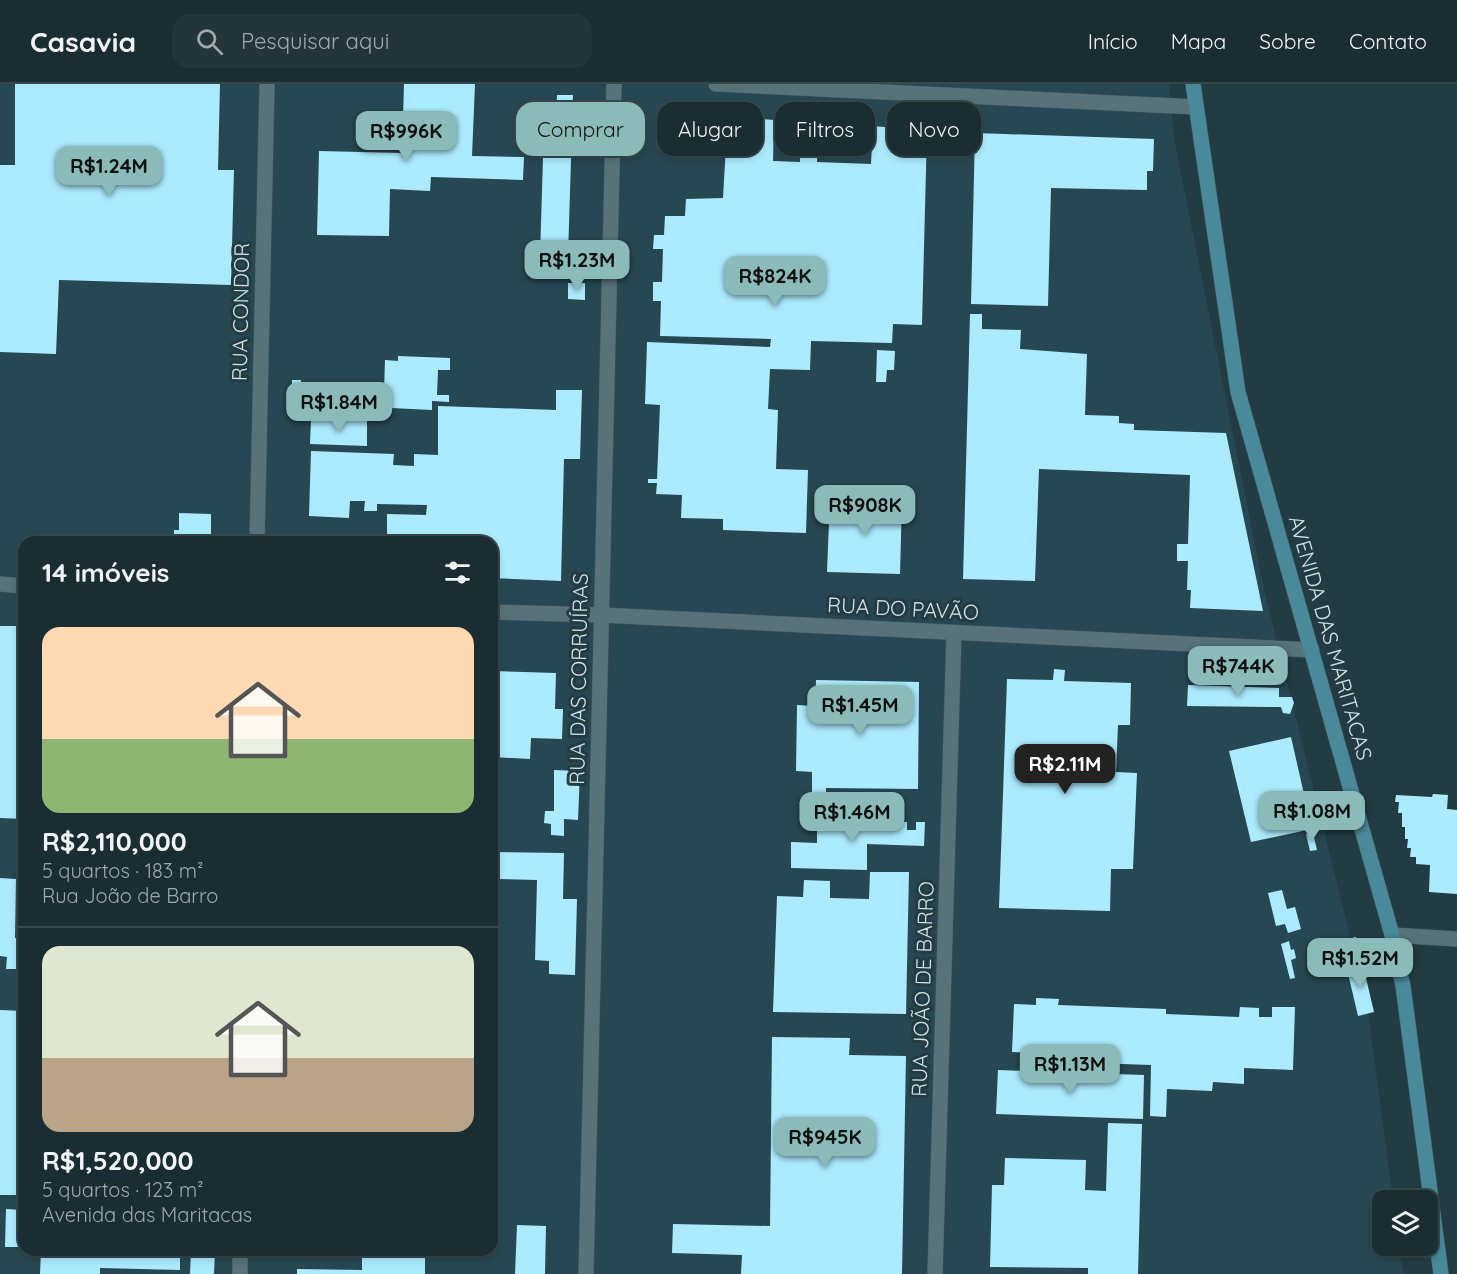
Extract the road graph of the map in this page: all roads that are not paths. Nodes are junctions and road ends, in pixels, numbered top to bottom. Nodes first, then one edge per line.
1 (267, 84) edge
2 (614, 84) edge
3 (716, 84) edge
4 (1193, 84) edge
5 (1196, 107) junction
6 (257, 536) edge
7 (0, 584) edge
8 (18, 586) edge
9 (498, 612) edge
10 (601, 615) junction
11 (954, 633) junction
12 (1312, 650) junction
13 (1392, 934) junction
14 (1457, 939) edge
15 (240, 1256) edge
16 (240, 1274) edge
17 (586, 1274) edge
18 (935, 1274) edge
19 (1441, 1274) edge

1 - 6 street, RUA CONDOR
2 - 10 street, RUA DAS CORRUÍRAS
3 - 5 street
4 - 5 street, AVENIDA DAS MARITACAS
5 - 12 street, AVENIDA DAS MARITACAS
7 - 8 street
9 - 10 street, RUA DO PAVÃO
10 - 11 street, RUA DO PAVÃO
10 - 17 street, RUA DAS CORRUÍRAS
11 - 12 street, RUA DO PAVÃO
11 - 18 street, RUA JOÃO DE BARRO
12 - 13 street, AVENIDA DAS MARITACAS
13 - 14 street
13 - 19 street, AVENIDA DAS MARITACAS
15 - 16 street

